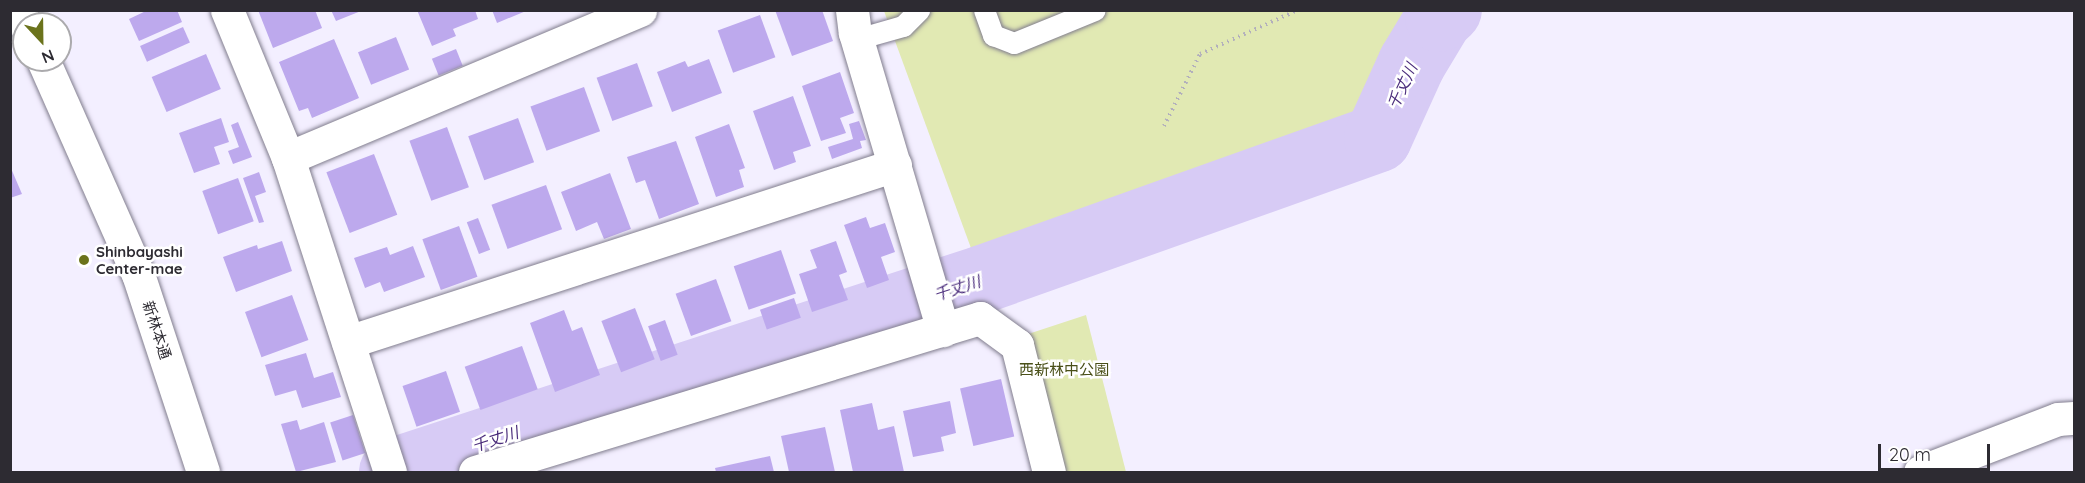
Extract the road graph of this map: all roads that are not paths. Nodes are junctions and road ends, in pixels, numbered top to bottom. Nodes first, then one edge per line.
1 (227, 10) edge
2 (640, 10) edge
3 (919, 10) edge
4 (984, 10) edge
5 (1095, 10) edge
6 (854, 25) edge
7 (49, 72) edge
8 (288, 158) junction
9 (895, 165) junction
10 (943, 330) junction
11 (348, 342) junction
12 (2074, 418) edge
13 (203, 472) edge
14 (390, 472) edge
15 (475, 472) edge
16 (1049, 472) edge
17 (1920, 472) edge

1 - 8 street
2 - 8 street
3 - 6 lane
4 - 5 lane
6 - 9 street
7 - 13 street, 新林本通
8 - 11 street
9 - 10 street
9 - 11 street
10 - 15 street
10 - 16 street
11 - 14 street
12 - 17 street

